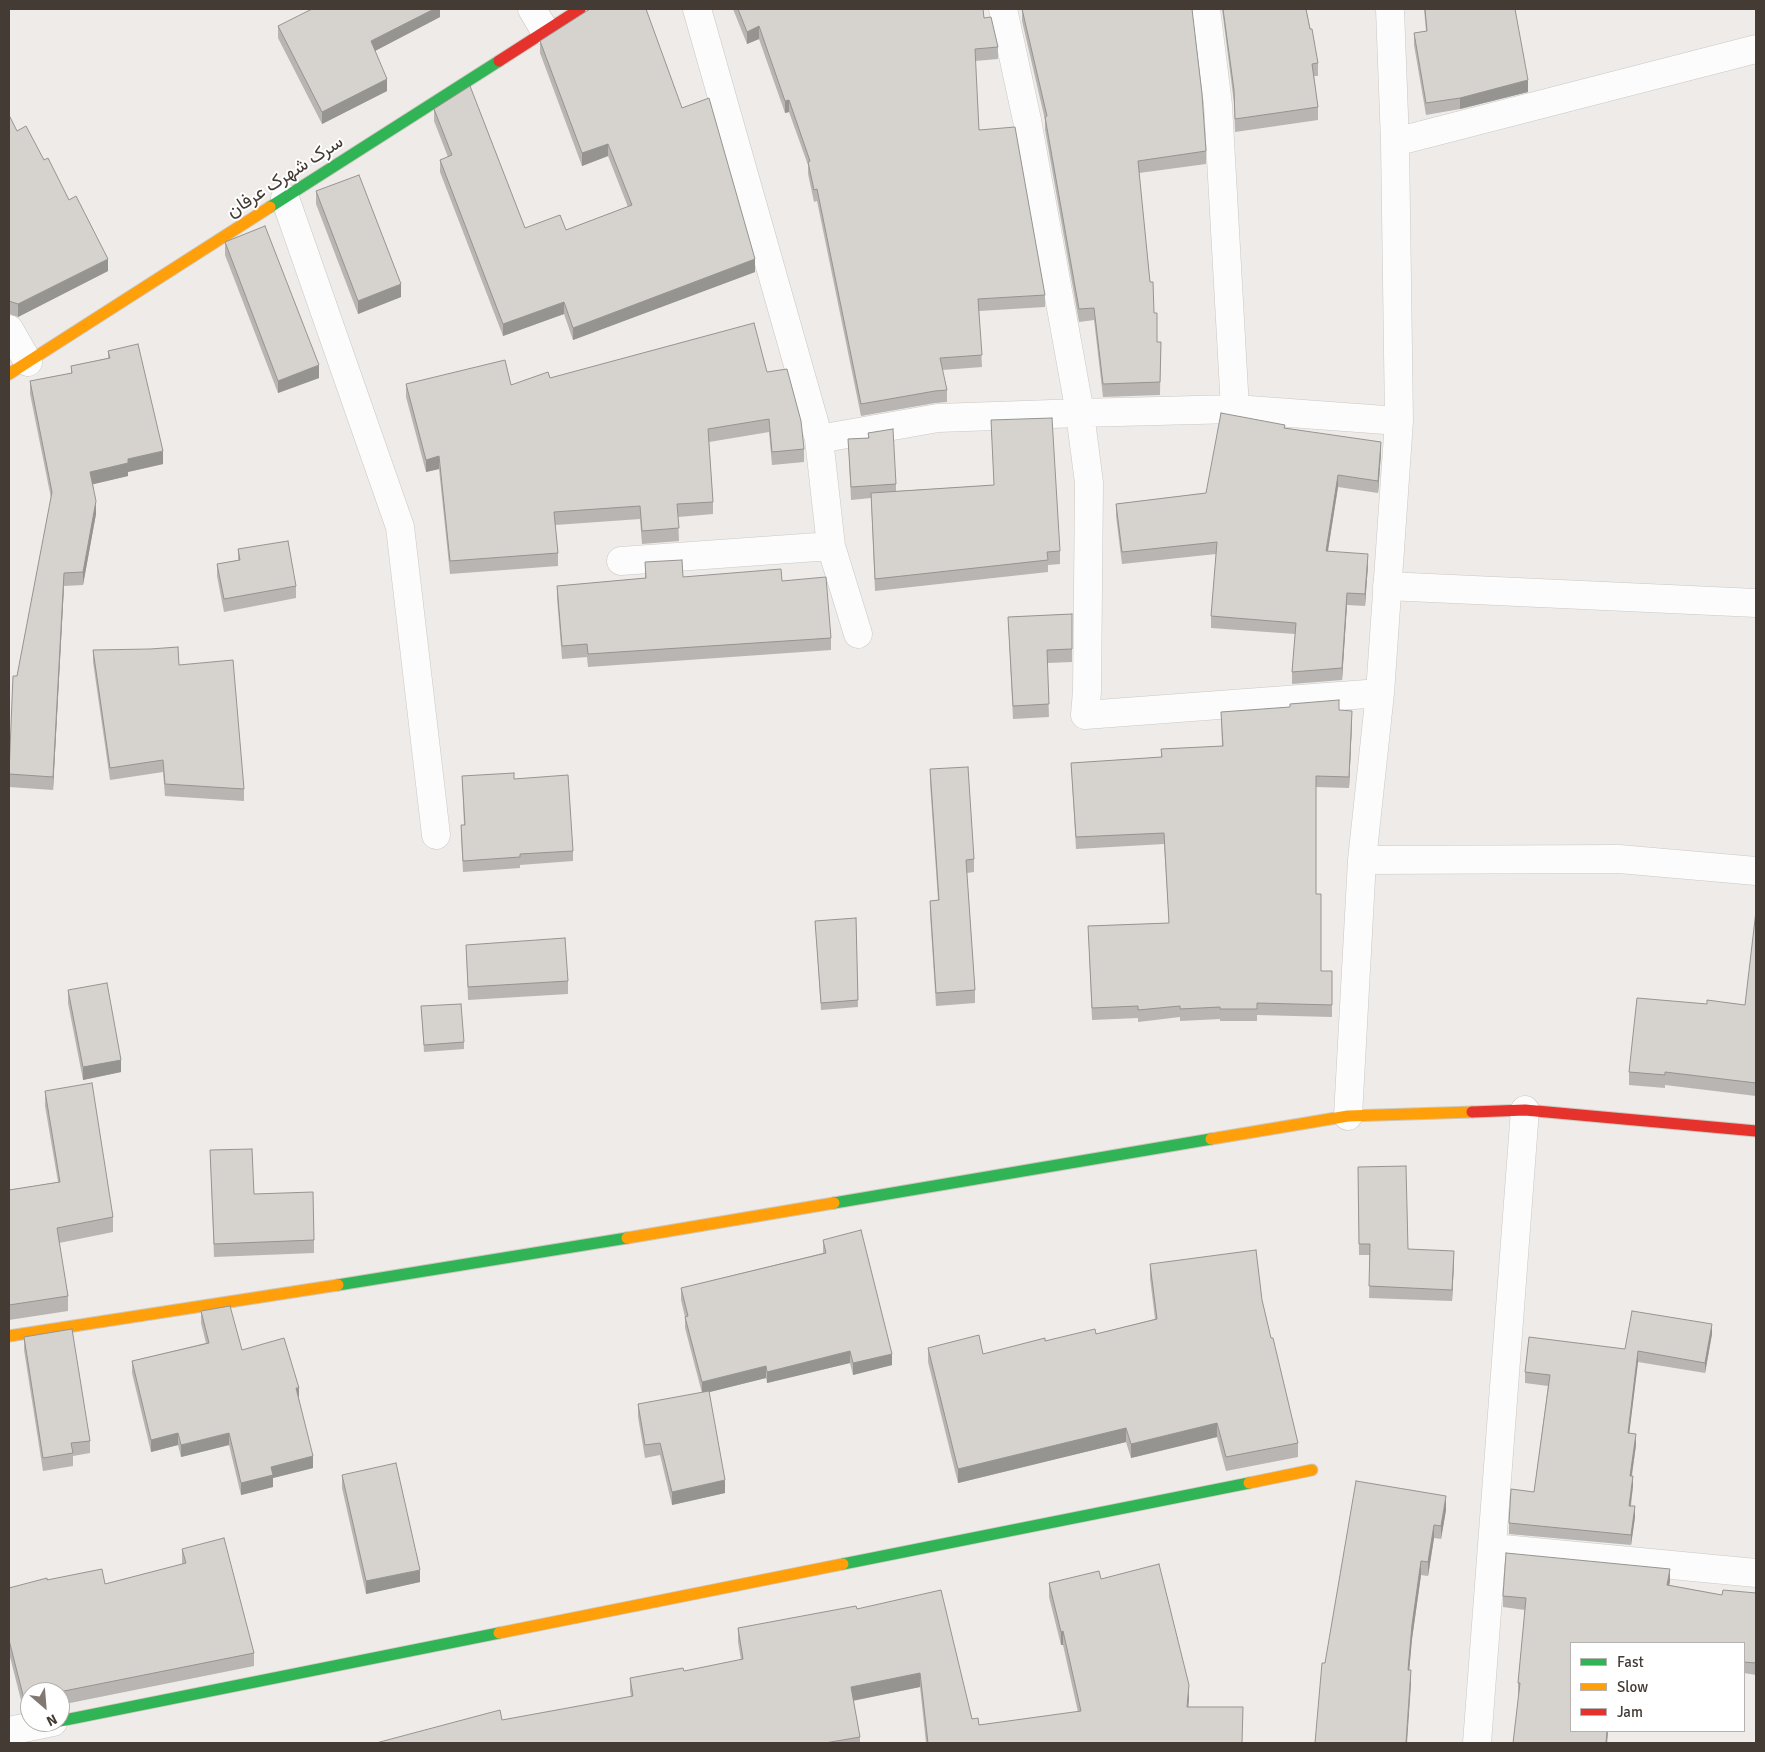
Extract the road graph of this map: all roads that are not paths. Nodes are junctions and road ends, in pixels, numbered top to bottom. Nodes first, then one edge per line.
1 (580, 9) edge
2 (697, 9) edge
3 (1002, 9) edge
4 (1206, 9) edge
5 (1390, 9) edge
6 (539, 20) edge
7 (1756, 49) edge
8 (1395, 142) junction
9 (285, 198) junction
10 (9, 330) edge
11 (19, 368) edge
12 (1236, 410) junction
13 (1080, 412) junction
14 (1399, 421) junction
15 (819, 439) junction
16 (830, 546) junction
17 (621, 562) dead end
18 (1388, 586) junction
19 (1756, 602) edge
20 (858, 634) dead end
21 (1380, 693) junction
22 (436, 835) dead end
23 (1362, 860) junction
24 (1756, 871) edge
25 (1525, 1110) junction
26 (1348, 1116) junction
27 (1756, 1132) edge
28 (9, 1336) edge
29 (1312, 1470) dead end
30 (1493, 1548) junction
31 (1756, 1573) edge
32 (70, 1718) edge
33 (1477, 1743) edge

1 - 6 street, سرک شهرک عرفان
2 - 15 street
3 - 13 street
4 - 12 street
5 - 8 street
6 - 9 street, سرک شهرک عرفان
7 - 8 street
8 - 14 street
9 - 11 street, سرک شهرک عرفان
9 - 22 street
10 - 11 street
12 - 13 street
12 - 14 street
13 - 15 street
13 - 21 street
14 - 18 street
15 - 16 street
16 - 17 street
16 - 20 street
18 - 19 street
18 - 21 street
21 - 23 street
23 - 24 street
23 - 26 street
25 - 26 street
25 - 27 street
25 - 30 street
26 - 28 street
29 - 32 street
30 - 31 street
30 - 33 street

